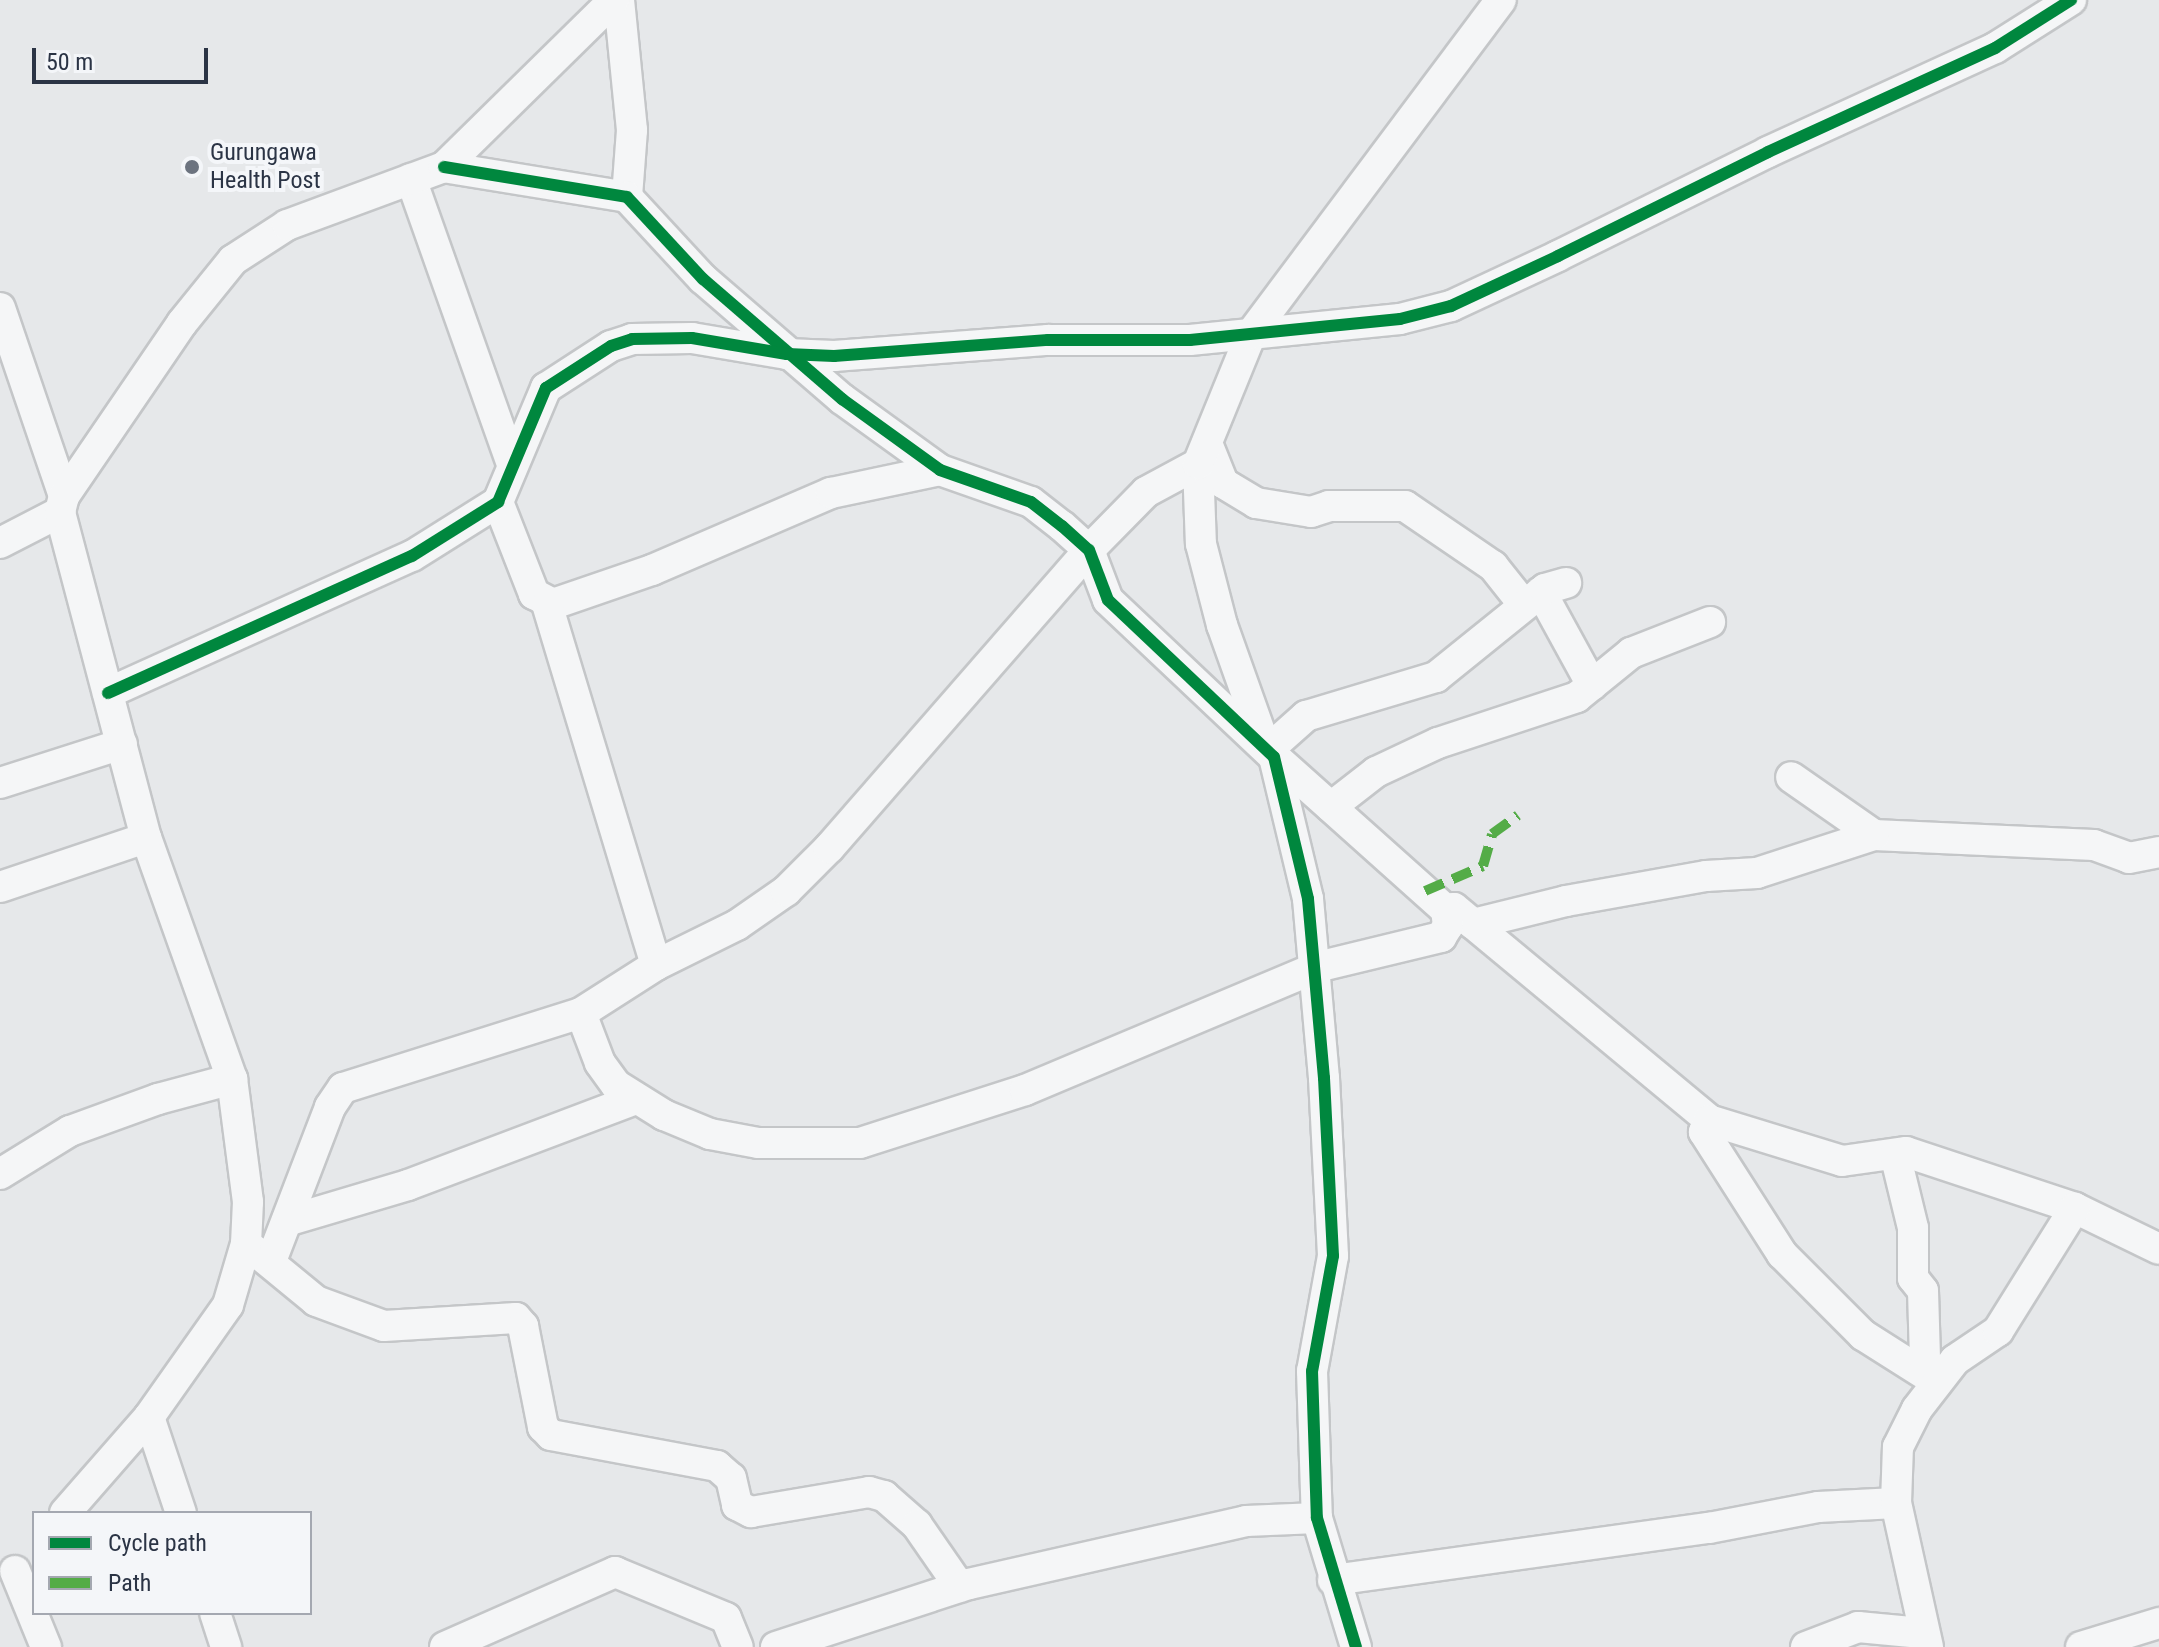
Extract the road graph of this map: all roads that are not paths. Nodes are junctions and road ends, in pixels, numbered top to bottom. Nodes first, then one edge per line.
1 (616, 0) edge
2 (1501, 0) edge
3 (2071, 0) edge
4 (444, 167) junction
5 (411, 179) junction
6 (627, 197) junction
7 (0, 308) edge
8 (1251, 334) junction
9 (787, 354) junction
10 (1203, 454) junction
11 (512, 464) junction
12 (940, 470) junction
13 (498, 502) junction
14 (62, 504) junction
15 (0, 543) edge
16 (1089, 550) junction
17 (1544, 593) junction
18 (547, 604) junction
19 (1710, 622) dead end
20 (1592, 685) junction
21 (108, 693) junction
22 (122, 744) junction
23 (1269, 750) junction
24 (1791, 777) dead end
25 (0, 783) edge
26 (1331, 807) junction
27 (1874, 835) junction
28 (146, 838) junction
29 (2159, 852) edge
30 (1, 883) edge
31 (1446, 910) junction
32 (1473, 924) junction
33 (656, 965) junction
34 (1317, 967) junction
35 (581, 1013) junction
36 (232, 1079) junction
37 (635, 1099) junction
38 (1709, 1120) junction
39 (1895, 1154) junction
40 (0, 1174) edge
41 (2075, 1208) junction
42 (287, 1221) junction
43 (246, 1244) junction
44 (2159, 1249) edge
45 (271, 1261) junction
46 (1937, 1382) junction
47 (149, 1417) junction
48 (1896, 1503) junction
49 (67, 1511) edge
50 (180, 1511) edge
51 (1317, 1518) junction
52 (16, 1567) edge
53 (1333, 1580) junction
54 (960, 1587) junction
55 (32, 1610) edge
56 (34, 1615) edge
57 (216, 1615) edge
58 (2159, 1623) edge
59 (1925, 1640) edge
60 (46, 1647) edge
61 (226, 1647) edge
62 (445, 1647) edge
63 (738, 1647) edge
64 (776, 1647) edge
65 (1356, 1647) edge
66 (1806, 1647) edge
67 (2081, 1647) edge

1 - 4 street
1 - 6 street
2 - 8 street
3 - 8 street
4 - 5 street
4 - 6 street
5 - 11 street
5 - 14 street
6 - 9 street
7 - 14 street
8 - 9 street
8 - 10 street
9 - 11 street
9 - 12 street
10 - 16 street
10 - 17 street
10 - 23 street
11 - 13 street
12 - 16 street
12 - 18 street
13 - 18 street
13 - 21 street
14 - 15 street
14 - 21 street
16 - 23 street
16 - 33 street
17 - 20 street
17 - 23 street
18 - 33 street
19 - 20 street
20 - 26 street
21 - 22 street
22 - 25 street
22 - 28 street
23 - 26 street
23 - 34 street
24 - 27 street
26 - 31 street
27 - 29 street
27 - 32 street
28 - 30 street
28 - 36 street
31 - 32 street
31 - 34 street
32 - 38 street
33 - 35 street
34 - 37 street
34 - 51 street
35 - 37 street
35 - 42 street
36 - 40 street
36 - 43 street
37 - 42 street
38 - 39 street
38 - 46 street
39 - 41 street
39 - 46 street
41 - 44 street
41 - 46 street
42 - 45 street
43 - 45 street
43 - 47 street
45 - 54 street
46 - 48 street
47 - 49 street
47 - 50 street
48 - 53 street
48 - 59 street
51 - 53 street
51 - 54 street
52 - 55 street
53 - 65 street
54 - 64 street
56 - 60 street
57 - 61 street
58 - 67 street
59 - 66 street
62 - 63 street

